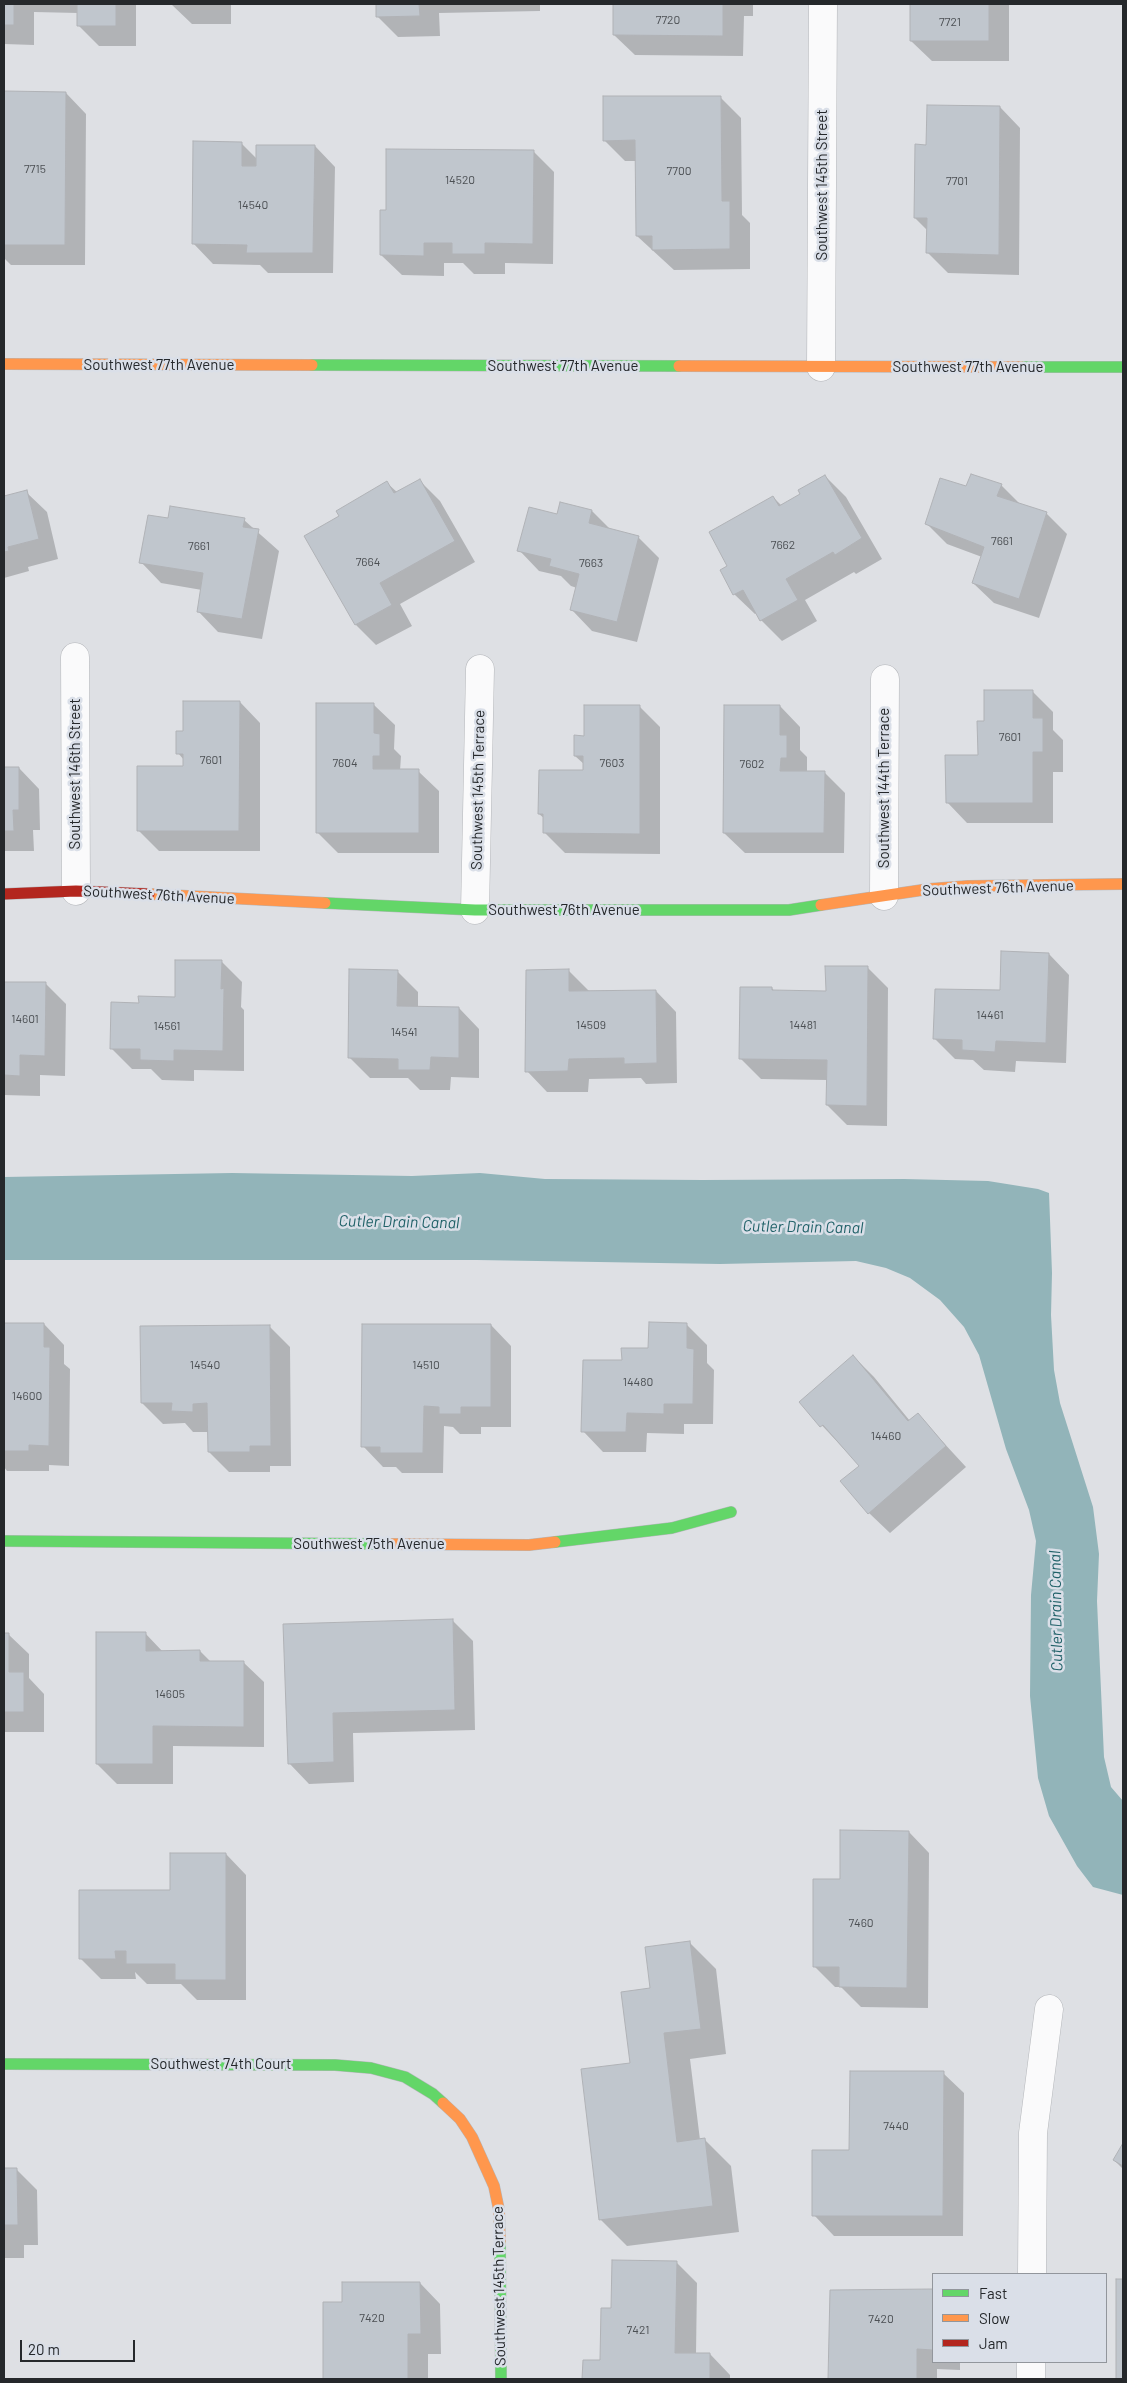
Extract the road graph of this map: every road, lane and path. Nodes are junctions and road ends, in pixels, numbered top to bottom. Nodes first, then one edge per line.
1 (823, 4) edge
2 (4, 364) edge
3 (821, 367) junction
4 (1123, 367) edge
5 (75, 657) dead end
6 (480, 669) dead end
7 (885, 679) dead end
8 (1123, 884) edge
9 (76, 891) junction
10 (4, 894) edge
11 (884, 896) junction
12 (475, 910) junction
13 (731, 1512) dead end
14 (4, 1541) edge
15 (1049, 2009) dead end
16 (4, 2064) edge
17 (433, 2094) joint
18 (1032, 2273) edge
19 (1031, 2363) edge
20 (501, 2379) edge
21 (1031, 2379) edge

1 - 3 street, Southwest 145th Street
2 - 3 street, Southwest 77th Avenue
3 - 4 street, Southwest 77th Avenue
5 - 9 street, Southwest 146th Street
6 - 12 street, Southwest 145th Terrace
7 - 11 street, Southwest 144th Terrace
8 - 11 street, Southwest 76th Avenue
9 - 10 street, Southwest 76th Avenue
9 - 12 street, Southwest 76th Avenue
11 - 12 street, Southwest 76th Avenue
13 - 14 street, Southwest 75th Avenue
15 - 18 street
16 - 17 street, Southwest 74th Court
17 - 20 street, Southwest 145th Terrace
19 - 21 street

